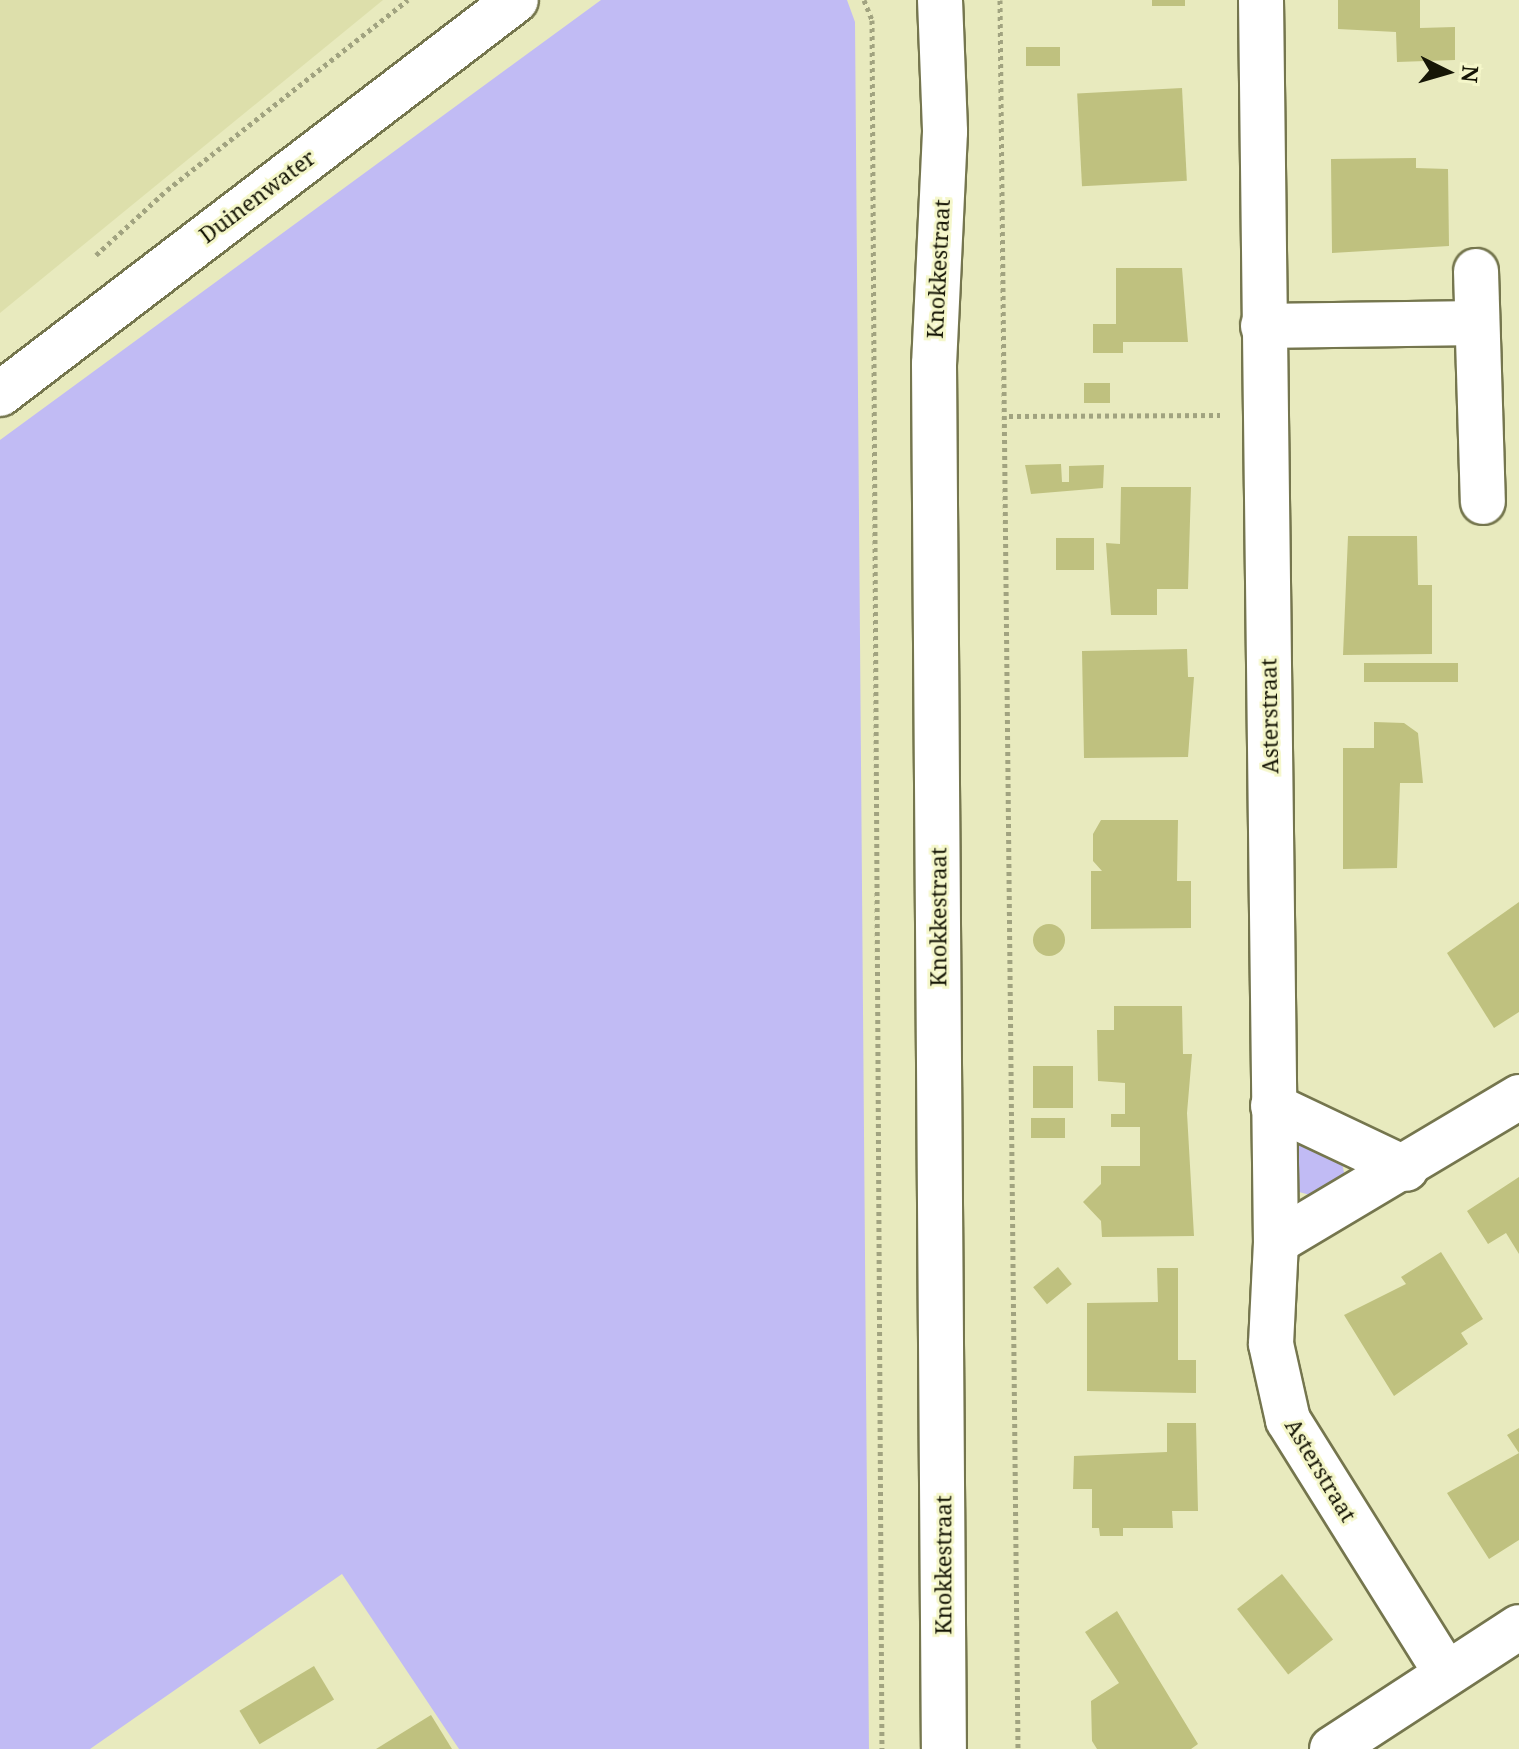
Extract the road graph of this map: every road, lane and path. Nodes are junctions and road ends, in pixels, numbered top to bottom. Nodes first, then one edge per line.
1 (408, 0) edge
2 (516, 0) edge
3 (864, 0) edge
4 (909, 0) edge
5 (940, 0) edge
6 (1000, 0) edge
7 (1261, 0) edge
8 (943, 84) junction
9 (88, 262) dead end
10 (1476, 271) dead end
11 (1477, 323) junction
12 (1263, 326) junction
13 (0, 394) edge
14 (1265, 414) junction
15 (1009, 416) junction
16 (1483, 502) dead end
17 (1519, 1097) edge
18 (1273, 1106) junction
19 (1406, 1169) junction
20 (1276, 1242) junction
21 (1519, 1627) edge
22 (1446, 1673) junction
23 (882, 1749) edge
24 (944, 1749) edge
25 (1018, 1749) edge
26 (1332, 1749) edge

1 - 9 path
2 - 13 street, Duinenwater
3 - 23 path
4 - 8 street, Knokkestraat
5 - 8 street, Knokkestraat
6 - 15 path
7 - 12 street, Asterstraat
8 - 24 street, Knokkestraat
10 - 11 street
11 - 12 street
11 - 16 street
12 - 14 street, Asterstraat
14 - 15 path
14 - 18 street, Asterstraat
15 - 25 path
17 - 19 street
18 - 19 street
18 - 20 street, Asterstraat
19 - 20 street
20 - 22 street, Asterstraat
21 - 22 street
22 - 26 street

